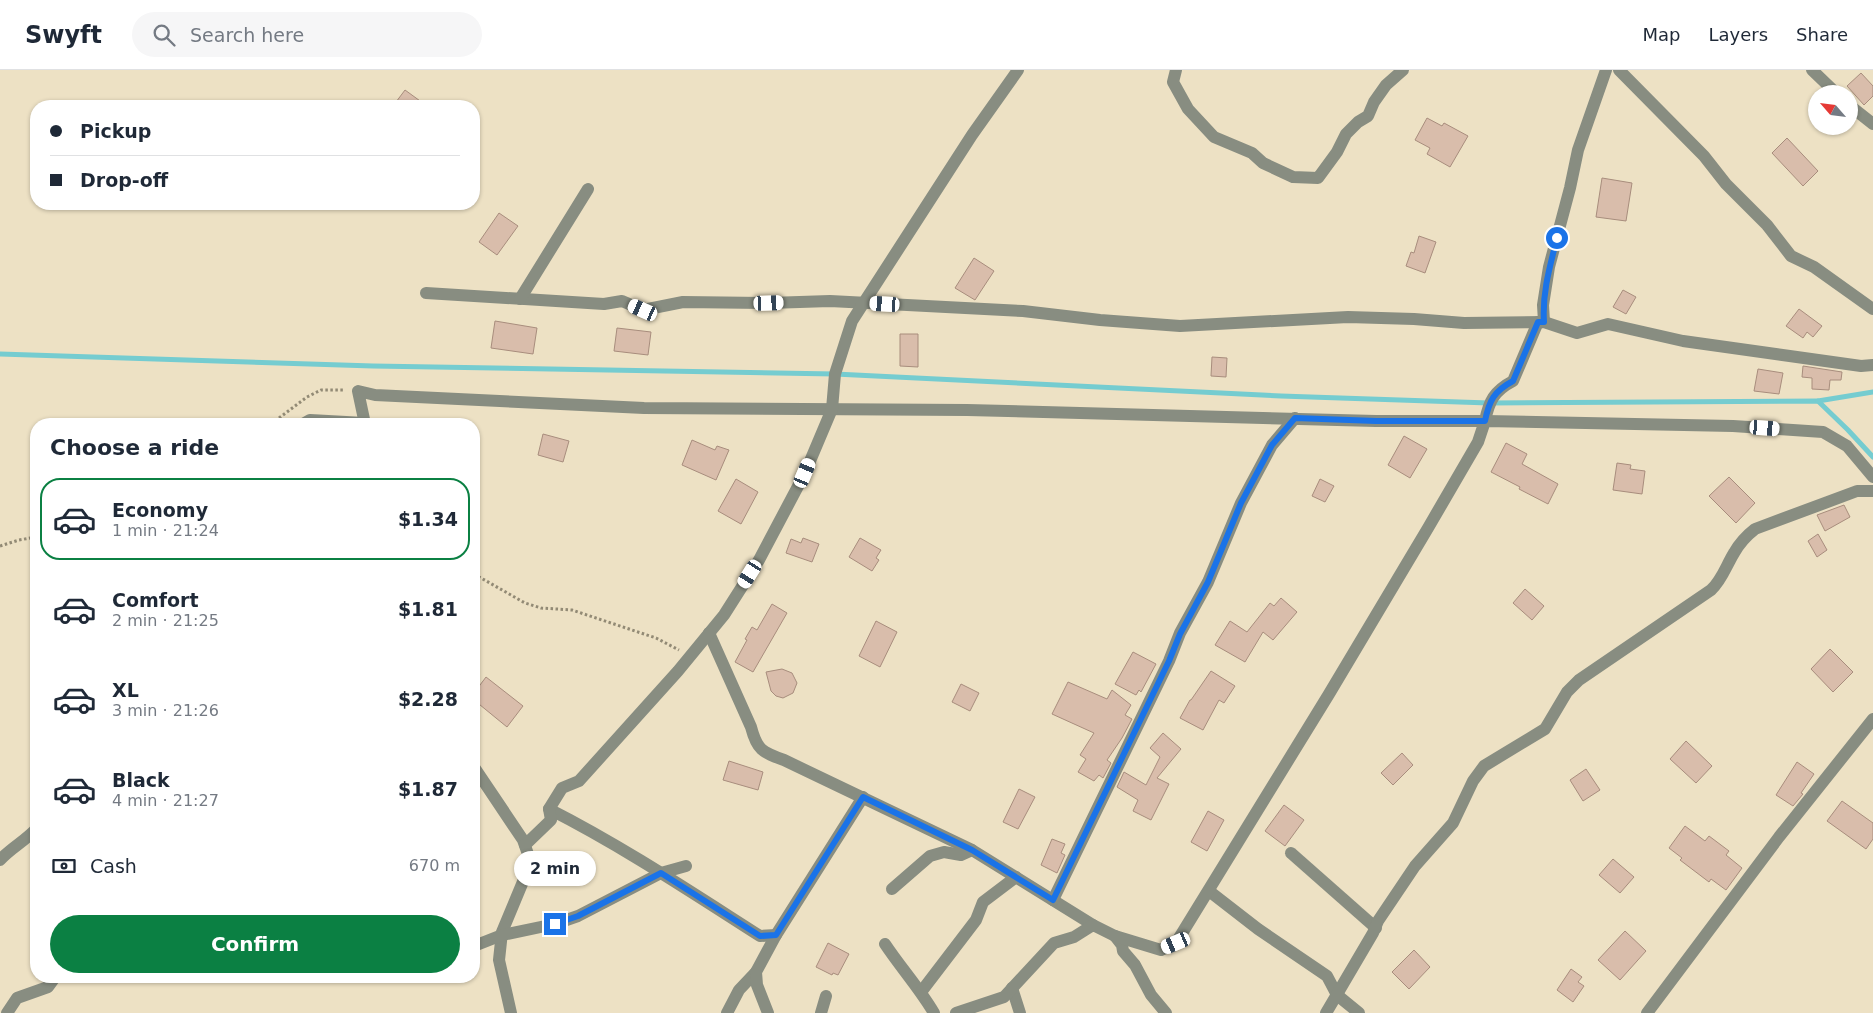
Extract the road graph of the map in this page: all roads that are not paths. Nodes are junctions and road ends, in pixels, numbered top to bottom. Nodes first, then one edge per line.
1 (1018, 70) edge
2 (1176, 70) edge
3 (1402, 70) edge
4 (1606, 70) edge
5 (1619, 70) edge
6 (1812, 70) edge
7 (1828, 85) edge
8 (1858, 112) edge
9 (1873, 124) edge
10 (588, 189) dead end
11 (426, 293) dead end
12 (520, 299) junction
13 (865, 303) junction
14 (1873, 309) edge
15 (1541, 322) junction
16 (1873, 365) edge
17 (832, 409) junction
18 (363, 418) edge
19 (1295, 418) junction
20 (1485, 421) junction
21 (1873, 477) edge
22 (1873, 492) edge
23 (709, 633) junction
24 (1873, 719) edge
25 (480, 776) edge
26 (863, 797) junction
27 (549, 809) junction
28 (30, 836) edge
29 (525, 846) junction
30 (972, 850) junction
31 (1291, 853) dead end
32 (0, 860) edge
33 (686, 866) dead end
34 (661, 873) junction
35 (1016, 877) junction
36 (892, 889) dead end
37 (1209, 891) junction
38 (1053, 900) junction
39 (1093, 925) junction
40 (1376, 928) junction
41 (502, 935) junction
42 (776, 935) junction
43 (1115, 936) junction
44 (480, 944) edge
45 (885, 944) dead end
46 (756, 972) junction
47 (50, 983) edge
48 (1012, 988) junction
49 (921, 992) junction
50 (1337, 995) junction
51 (826, 996) dead end
52 (7, 1013) edge
53 (511, 1013) edge
54 (727, 1013) edge
55 (768, 1013) edge
56 (820, 1013) edge
57 (934, 1013) edge
58 (956, 1013) edge
59 (1020, 1013) edge
60 (1166, 1013) edge
61 (1326, 1013) edge
62 (1359, 1013) edge
63 (1648, 1013) edge

1 - 13 street
2 - 3 street
4 - 15 street
5 - 14 street
6 - 7 street
8 - 9 street
10 - 12 street
11 - 12 street
12 - 13 street
13 - 15 street
13 - 17 street
15 - 16 street
15 - 20 street
17 - 18 street
17 - 19 street
17 - 23 street
19 - 20 street
19 - 38 street
20 - 21 street
20 - 37 street
22 - 40 street
23 - 26 street
23 - 27 street
24 - 63 street
25 - 29 street
26 - 30 street
26 - 42 street
27 - 29 street
27 - 34 street
28 - 32 street
29 - 41 street
30 - 35 street
30 - 36 street
31 - 40 street
33 - 34 street
34 - 41 street
34 - 42 street
35 - 38 street
35 - 49 street
37 - 43 street
37 - 50 street
38 - 39 street
39 - 43 street
39 - 48 street
40 - 50 street
41 - 44 street
41 - 53 street
42 - 46 street
43 - 60 street
45 - 49 street
46 - 54 street
46 - 55 street
47 - 52 street
48 - 58 street
48 - 59 street
49 - 57 street
50 - 61 street
50 - 62 street
51 - 56 street

